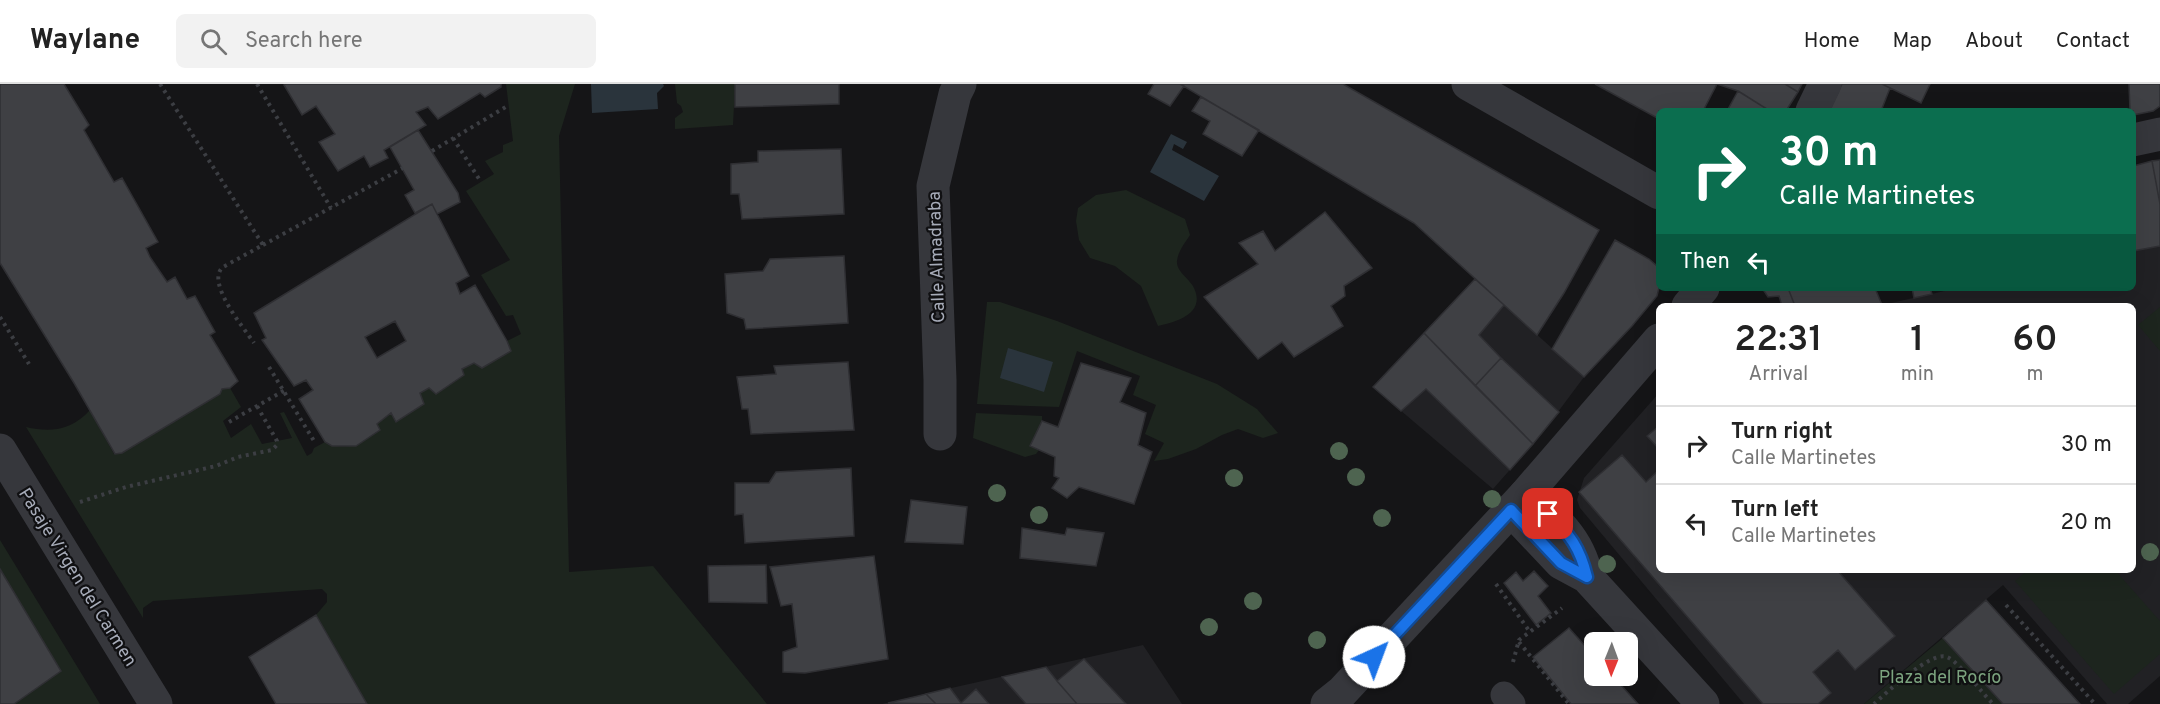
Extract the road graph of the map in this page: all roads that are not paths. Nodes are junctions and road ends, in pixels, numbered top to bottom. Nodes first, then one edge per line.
1 (960, 84) edge
2 (1468, 84) edge
3 (1825, 84) edge
4 (1813, 108) edge
5 (2160, 134) edge
6 (2136, 139) edge
7 (1656, 191) edge
8 (1700, 291) edge
9 (1690, 303) edge
10 (1656, 343) edge
11 (940, 434) dead end
12 (0, 450) edge
13 (1518, 502) junction
14 (156, 704) edge
15 (1328, 704) edge
16 (1703, 704) edge

1 - 11 street, Calle Almadraba
2 - 7 street
3 - 4 street
5 - 6 street
8 - 9 street
10 - 13 street
12 - 14 street, Pasaje Virgen del Carmen
13 - 15 street
13 - 16 street

